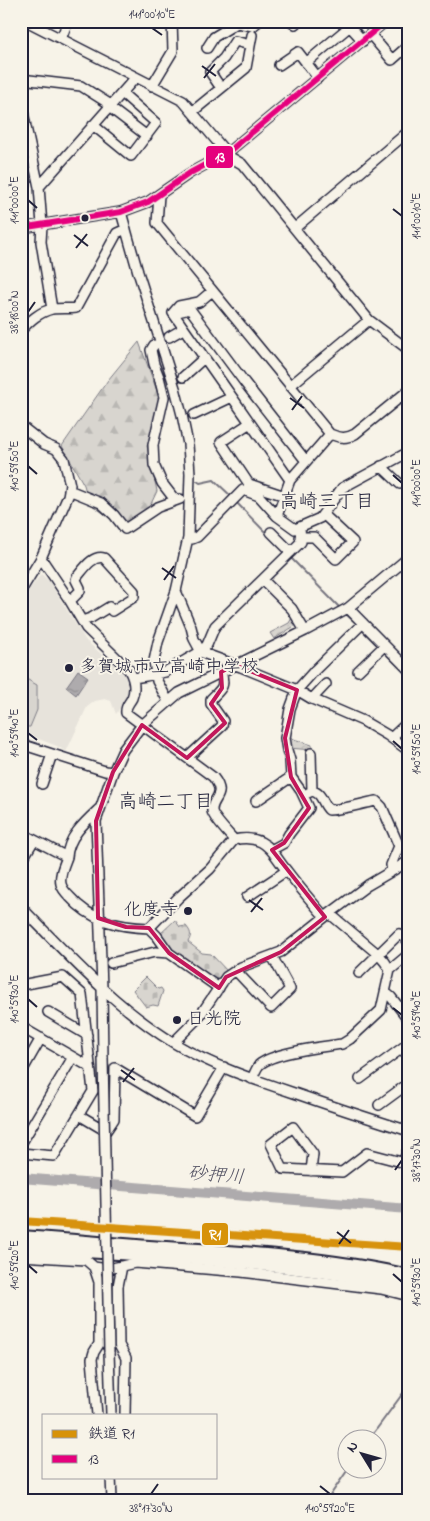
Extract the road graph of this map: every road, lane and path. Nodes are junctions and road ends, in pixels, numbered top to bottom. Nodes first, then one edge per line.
1 (26, 21) edge
2 (68, 21) edge
3 (172, 21) edge
4 (259, 21) edge
5 (291, 21) edge
6 (298, 21) edge
7 (386, 21) edge
8 (348, 24) edge
9 (370, 34) junction
10 (252, 35) dead end
11 (61, 39) junction
12 (363, 41) junction
13 (250, 45) junction
14 (409, 45) edge
15 (206, 48) dead end
16 (306, 63) junction
17 (278, 65) dead end
18 (136, 77) junction
19 (318, 78) junction
20 (21, 79) edge
21 (152, 86) junction
22 (221, 88) junction
23 (122, 93) junction
24 (21, 101) edge
25 (110, 106) junction
26 (192, 112) junction
27 (93, 125) junction
28 (409, 131) edge
29 (146, 136) junction
30 (26, 148) edge
31 (227, 153) junction
32 (39, 187) junction
33 (159, 195) junction
34 (121, 212) junction
35 (42, 225) junction
36 (21, 228) edge
37 (295, 228) junction
38 (126, 229) junction
39 (212, 291) junction
40 (52, 309) junction
41 (173, 313) junction
42 (369, 320) junction
43 (183, 329) junction
44 (21, 330) edge
45 (169, 337) dead end
46 (154, 345) dead end
47 (409, 350) edge
48 (204, 358) junction
49 (183, 377) tunnel mouth
50 (290, 386) junction
51 (409, 390) edge
52 (232, 397) junction
53 (194, 415) dead end
54 (250, 423) junction
55 (21, 426) edge
56 (330, 434) junction
57 (409, 455) edge
58 (306, 461) junction
59 (381, 466) junction
60 (290, 480) junction
61 (400, 484) dead end
62 (69, 490) junction
63 (285, 496) junction
64 (190, 499) junction
65 (176, 500) junction
66 (323, 514) junction
67 (277, 516) junction
68 (300, 527) junction
69 (271, 532) dead end
70 (300, 537) junction
71 (188, 538) junction
72 (289, 554) junction
73 (41, 558) junction
74 (409, 558) edge
75 (263, 580) junction
76 (21, 591) edge
77 (176, 591) junction
78 (70, 601) junction
79 (348, 608) junction
80 (82, 621) junction
81 (360, 626) junction
82 (306, 631) junction
83 (384, 646) junction
84 (200, 652) junction
85 (235, 665) junction
86 (409, 670) edge
87 (358, 671) dead end
88 (221, 672) junction
89 (156, 674) junction
90 (133, 678) junction
91 (326, 684) dead end
92 (297, 690) junction
93 (312, 699) junction
94 (168, 701) junction
95 (409, 720) edge
96 (142, 725) junction
97 (391, 738) junction
98 (21, 744) edge
99 (409, 751) edge
100 (311, 752) dead end
101 (52, 754) junction
102 (187, 758) junction
103 (113, 772) junction
104 (291, 777) junction
105 (42, 784) dead end
106 (308, 793) junction
107 (256, 801) dead end
108 (99, 808) junction
109 (21, 833) edge
110 (34, 840) junction
111 (234, 840) junction
112 (271, 850) junction
113 (67, 857) junction
114 (409, 861) edge
115 (21, 862) edge
116 (286, 871) junction
117 (392, 871) junction
118 (247, 897) dead end
119 (21, 907) edge
120 (328, 915) junction
121 (98, 918) junction
122 (148, 928) junction
123 (409, 941) edge
124 (169, 953) junction
125 (409, 954) edge
126 (379, 955) junction
127 (272, 956) junction
128 (111, 963) dead end
129 (390, 970) junction
130 (236, 971) junction
131 (359, 974) dead end
132 (21, 985) edge
133 (102, 988) junction
134 (219, 988) junction
135 (385, 992) junction
136 (48, 1012) dead end
137 (409, 1020) edge
138 (21, 1027) edge
139 (87, 1035) junction
140 (41, 1038) junction
141 (174, 1042) junction
142 (409, 1043) edge
143 (72, 1057) junction
144 (90, 1067) junction
145 (224, 1068) junction
146 (21, 1073) edge
147 (252, 1079) junction
148 (360, 1079) dead end
149 (409, 1084) edge
150 (379, 1105) dead end
151 (79, 1115) junction
152 (409, 1131) edge
153 (21, 1144) edge
154 (409, 1147) edge
155 (21, 1153) edge
156 (406, 1163) edge
157 (311, 1170) junction
158 (21, 1237) edge
159 (21, 1248) edge
160 (21, 1256) edge
161 (122, 1266) junction
162 (94, 1267) junction
163 (409, 1276) edge
164 (409, 1286) edge
165 (409, 1296) edge
166 (97, 1414) edge
167 (111, 1414) edge
168 (125, 1414) edge
169 (111, 1478) edge
170 (112, 1500) edge

1 - 11 street
2 - 11 street
3 - 21 street
4 - 15 street
5 - 6 street
7 - 9 street
8 - 12 street
8 - 16 street
9 - 12 street
9 - 14 street
10 - 13 street
11 - 18 street
12 - 19 street
13 - 22 street
13 - 22 street
16 - 17 street
16 - 19 street
18 - 21 street
18 - 23 street
19 - 31 street
20 - 25 street
21 - 26 street
22 - 26 street
23 - 25 street
23 - 29 street
24 - 30 street
25 - 27 street
25 - 29 street
26 - 31 street
27 - 29 street
27 - 32 street
28 - 37 street
30 - 32 street
31 - 33 street
31 - 37 street
32 - 35 street
33 - 34 street
33 - 39 street
34 - 35 street
34 - 38 street
35 - 36 street
35 - 40 street
37 - 42 street
38 - 40 street
38 - 64 street
39 - 41 street
39 - 50 street
40 - 44 street
41 - 43 street
41 - 58 street
42 - 47 street
42 - 50 street
43 - 45 street
43 - 48 street
46 - 65 street
48 - 49 street
48 - 52 street
50 - 56 street
51 - 56 street
52 - 53 street
52 - 54 street
54 - 60 street
54 - 63 street
55 - 62 street
56 - 58 street
57 - 59 street
58 - 60 street
59 - 61 street
59 - 66 street
60 - 63 street
62 - 65 street
62 - 73 street
63 - 67 street
64 - 65 street
64 - 71 street
66 - 68 street
66 - 70 street
67 - 68 street
67 - 71 street
68 - 70 street
69 - 72 street
70 - 72 street
71 - 77 street
72 - 75 street
73 - 76 street
73 - 78 street
74 - 79 street
75 - 82 street
75 - 84 street
77 - 84 street
77 - 89 street
78 - 80 street
78 - 80 street
79 - 81 street
79 - 82 street
80 - 90 street
81 - 83 street
81 - 92 street
82 - 85 street
83 - 86 street
83 - 87 street
84 - 85 street
84 - 89 street
85 - 88 street
85 - 92 street
88 - 94 street
88 - 102 street
89 - 90 street
89 - 94 street
90 - 96 street
91 - 93 street
92 - 93 street
92 - 104 street
93 - 97 street
94 - 96 street
95 - 97 street
96 - 102 street
96 - 103 street
97 - 99 street
98 - 101 street
100 - 106 street
101 - 103 street
101 - 105 street
102 - 111 street
103 - 108 street
104 - 106 street
104 - 107 street
106 - 112 street
106 - 117 street
108 - 113 street
108 - 121 street
109 - 110 street
110 - 113 street
110 - 115 street
111 - 112 street
111 - 122 street
112 - 116 street
113 - 121 street
114 - 117 street
116 - 118 street
116 - 120 street
117 - 120 street
119 - 133 street
120 - 126 street
120 - 127 street
121 - 122 street
121 - 133 street
122 - 124 street
123 - 126 street
124 - 128 street
124 - 134 street
125 - 129 street
126 - 129 street
126 - 131 street
127 - 130 street
127 - 130 street
129 - 135 street
130 - 134 street
132 - 139 street
133 - 141 street
133 - 167 street, bridge
134 - 141 street
135 - 137 street
135 - 147 street
136 - 139 street
138 - 140 street
139 - 144 street
140 - 143 street
140 - 146 street
141 - 145 street
142 - 148 street
143 - 144 street
143 - 153 street
144 - 151 street
145 - 147 street
145 - 151 street
147 - 152 street
149 - 150 street
151 - 155 street
154 - 156 street
156 - 157 street
157 - 157 street
158 - 163 highway
159 - 164 highway
160 - 162 street
161 - 162 street
161 - 165 street
161 - 168 street
162 - 166 street
169 - 170 street

